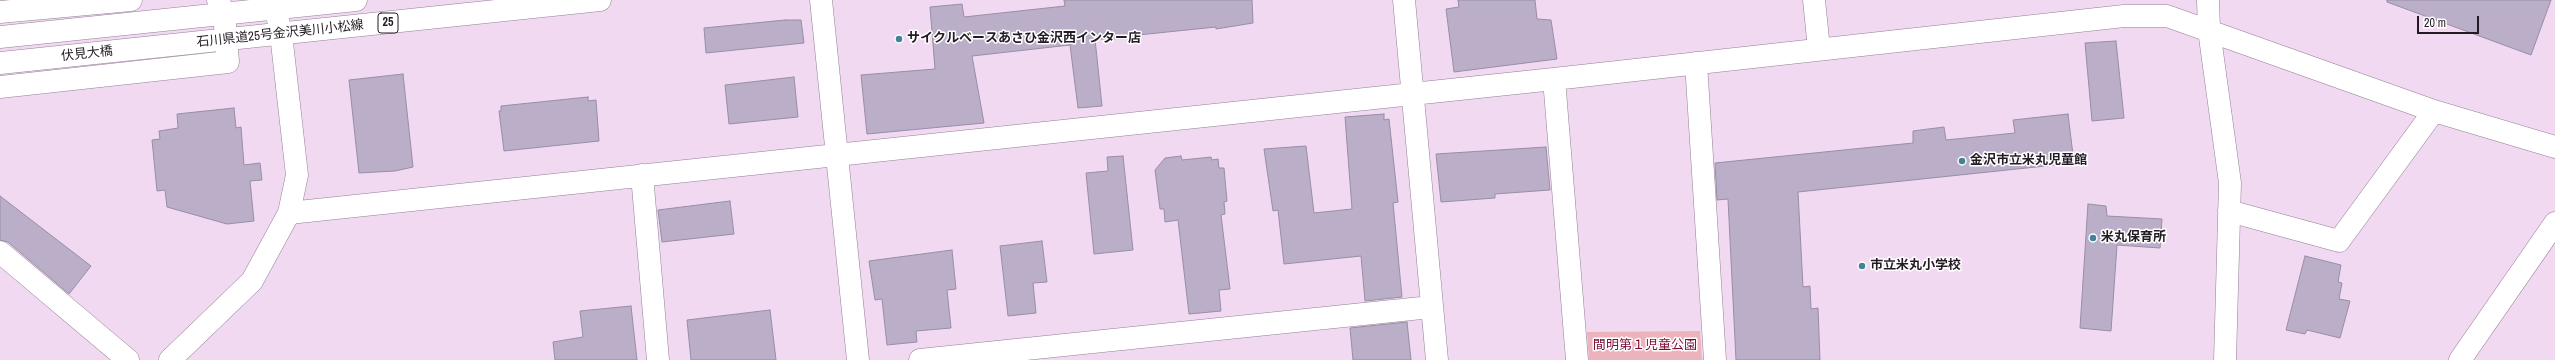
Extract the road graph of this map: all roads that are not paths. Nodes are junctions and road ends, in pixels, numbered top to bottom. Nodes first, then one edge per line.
1 (131, 0) edge
2 (356, 0) edge
3 (600, 0) edge
4 (821, 0) edge
5 (1404, 0) edge
6 (1814, 0) edge
7 (2208, 0) edge
8 (275, 4) edge
9 (221, 7) edge
10 (0, 12) edge
11 (174, 19) joint
12 (2209, 30) junction
13 (281, 34) junction
14 (0, 37) edge
15 (227, 39) junction
16 (175, 45) joint
17 (1819, 49) junction
18 (0, 63) edge
19 (1696, 63) junction
20 (1554, 79) junction
21 (0, 87) edge
22 (1412, 94) junction
23 (2434, 112) junction
24 (2555, 148) edge
25 (837, 154) junction
26 (642, 175) junction
27 (2228, 211) junction
28 (289, 213) junction
29 (2555, 223) edge
30 (0, 252) edge
31 (1431, 307) junction
32 (128, 360) edge
33 (170, 360) edge
34 (658, 360) edge
35 (858, 360) edge
36 (920, 360) edge
37 (1437, 360) edge
38 (1577, 360) edge
39 (1715, 360) edge
40 (2225, 360) edge
41 (2460, 360) edge

1 - 10 street
2 - 8 street, 石川県道25号金沢美川小松線
3 - 13 street, 石川県道25号金沢美川小松線 / 25
4 - 25 street
5 - 22 street
6 - 17 street
7 - 12 street
8 - 9 street, 石川県道25号金沢美川小松線
8 - 13 street
9 - 11 street, 石川県道25号金沢美川小松線
9 - 15 street
11 - 14 street, 伏見大橋
12 - 17 street
12 - 23 street
12 - 27 street
13 - 15 street, 石川県道25号金沢美川小松線 / 25
13 - 28 street
15 - 16 street, 石川県道25号金沢美川小松線 / 25
15 - 21 street
16 - 18 street, 伏見大橋 / 25
17 - 19 street
19 - 20 street
19 - 39 street
20 - 22 street
20 - 38 street
22 - 25 street
22 - 31 street
23 - 24 street
23 - 27 street
25 - 26 street
25 - 35 street
26 - 28 street
26 - 34 street
27 - 40 street
28 - 33 street
29 - 41 street
30 - 32 street
31 - 36 street
31 - 37 street

